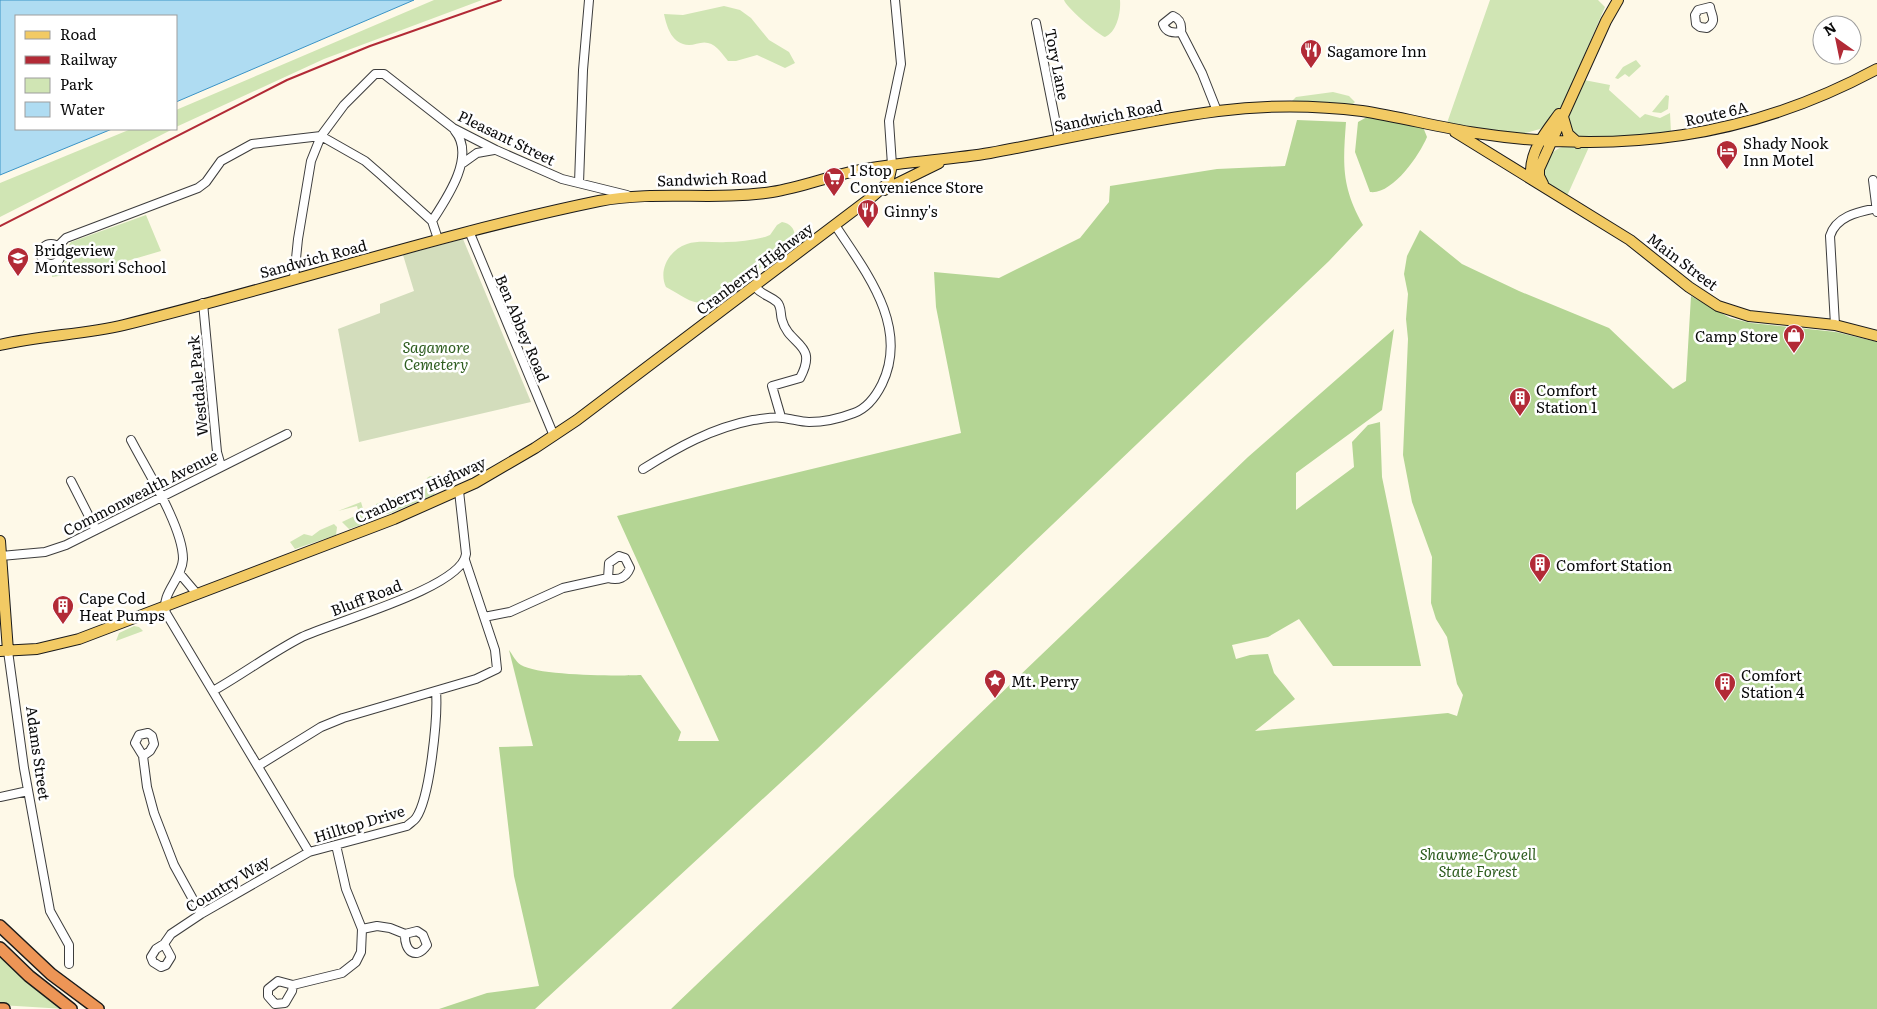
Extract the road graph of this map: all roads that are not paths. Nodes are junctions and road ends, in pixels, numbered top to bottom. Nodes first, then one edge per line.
1 (589, 0) edge
2 (895, 0) edge
3 (1618, 0) edge
4 (1036, 23) dead end
5 (1182, 32) dead end
6 (1877, 69) edge
7 (1567, 104) junction
8 (1217, 111) junction
9 (1563, 117) junction
10 (453, 128) junction
11 (1448, 128) junction
12 (321, 136) junction
13 (1059, 139) junction
14 (1540, 140) junction
15 (1552, 141) junction
16 (1578, 143) junction
17 (496, 150) junction
18 (951, 159) junction
19 (463, 163) junction
20 (892, 165) junction
21 (1872, 180) dead end
22 (579, 182) junction
23 (1540, 183) junction
24 (628, 196) junction
25 (873, 196) junction
26 (1877, 210) edge
27 (432, 221) junction
28 (835, 225) junction
29 (469, 231) junction
30 (438, 239) junction
31 (57, 246) dead end
32 (294, 278) junction
33 (754, 286) junction
34 (203, 303) junction
35 (1835, 325) junction
36 (1877, 336) edge
37 (0, 345) edge
38 (781, 418) junction
39 (287, 434) dead end
40 (554, 436) junction
41 (131, 440) dead end
42 (221, 466) junction
43 (643, 469) dead end
44 (71, 481) dead end
45 (459, 491) junction
46 (160, 497) junction
47 (96, 530) junction
48 (0, 541) edge
49 (1, 556) edge
50 (466, 560) junction
51 (180, 574) junction
52 (608, 578) dead end
53 (197, 594) junction
54 (164, 607) junction
55 (484, 617) junction
56 (4, 651) edge
57 (213, 691) junction
58 (436, 691) junction
59 (143, 756) dead end
60 (258, 766) junction
61 (28, 791) junction
62 (0, 797) edge
63 (336, 845) junction
64 (309, 852) junction
65 (201, 914) junction
66 (0, 926) edge
67 (362, 929) junction
68 (405, 934) dead end
69 (164, 944) dead end
70 (0, 948) edge
71 (69, 964) dead end
72 (293, 985) dead end
73 (71, 1009) edge
74 (98, 1009) edge

1 - 22 street
2 - 20 street
3 - 7 main road
4 - 13 street, Tory Lane
5 - 8 street
6 - 16 main road, Route 6A
7 - 9 main road
7 - 14 main road
8 - 11 main road, Sandwich Road
8 - 13 main road, Sandwich Road
9 - 15 main road
9 - 16 main road
10 - 12 street, Pleasant Street
10 - 17 street, Pleasant Street
10 - 19 street
11 - 14 main road, Sandwich Road
11 - 23 main road, Main Street
12 - 27 street
12 - 31 street
12 - 32 street, Pleasant Street
13 - 18 main road, Sandwich Road
14 - 15 main road, Sandwich Road
14 - 23 main road
15 - 16 main road, Route 6A
15 - 23 main road
17 - 19 street
17 - 22 street, Pleasant Street
18 - 20 main road, Sandwich Road
18 - 25 main road, Cranberry Highway
19 - 27 street
20 - 24 main road, Sandwich Road
20 - 25 main road, Cranberry Highway
21 - 26 street
22 - 24 street, Pleasant Street
23 - 35 main road, Main Street
24 - 29 main road, Sandwich Road
25 - 28 main road, Cranberry Highway
26 - 35 street
27 - 30 street
28 - 33 main road, Cranberry Highway
28 - 38 street
29 - 30 main road, Sandwich Road
29 - 40 street, Ben Abbey Road
30 - 32 main road, Sandwich Road
32 - 34 main road, Sandwich Road
33 - 38 street
33 - 40 main road, Cranberry Highway
34 - 37 main road, Sandwich Road
34 - 42 street, Westdale Park
35 - 36 main road, Main Street
38 - 43 street
39 - 42 street, Commonwealth Avenue
40 - 45 main road, Cranberry Highway
41 - 46 street
42 - 46 street, Commonwealth Avenue
44 - 47 street
45 - 50 street
45 - 53 main road, Cranberry Highway
46 - 47 street, Commonwealth Avenue
46 - 51 street
47 - 49 street, Commonwealth Avenue
48 - 49 main road, Adams Street
49 - 56 main road, Adams Street
50 - 55 street
50 - 57 street, Bluff Road
51 - 53 street
51 - 54 street
52 - 55 street
53 - 54 main road, Cranberry Highway
54 - 56 main road, Cranberry Highway
54 - 57 street, Hilltop Drive
55 - 58 street
56 - 61 street, Adams Street
57 - 60 street, Hilltop Drive
58 - 60 street
58 - 63 street, Hilltop Drive
59 - 65 street
60 - 64 street, Hilltop Drive
61 - 62 street
61 - 71 street, Adams Street
63 - 64 street, Hilltop Drive
63 - 67 street
64 - 65 street, Country Way
65 - 69 street, Country Way
66 - 74 highway
67 - 68 street
67 - 72 street
70 - 73 highway

